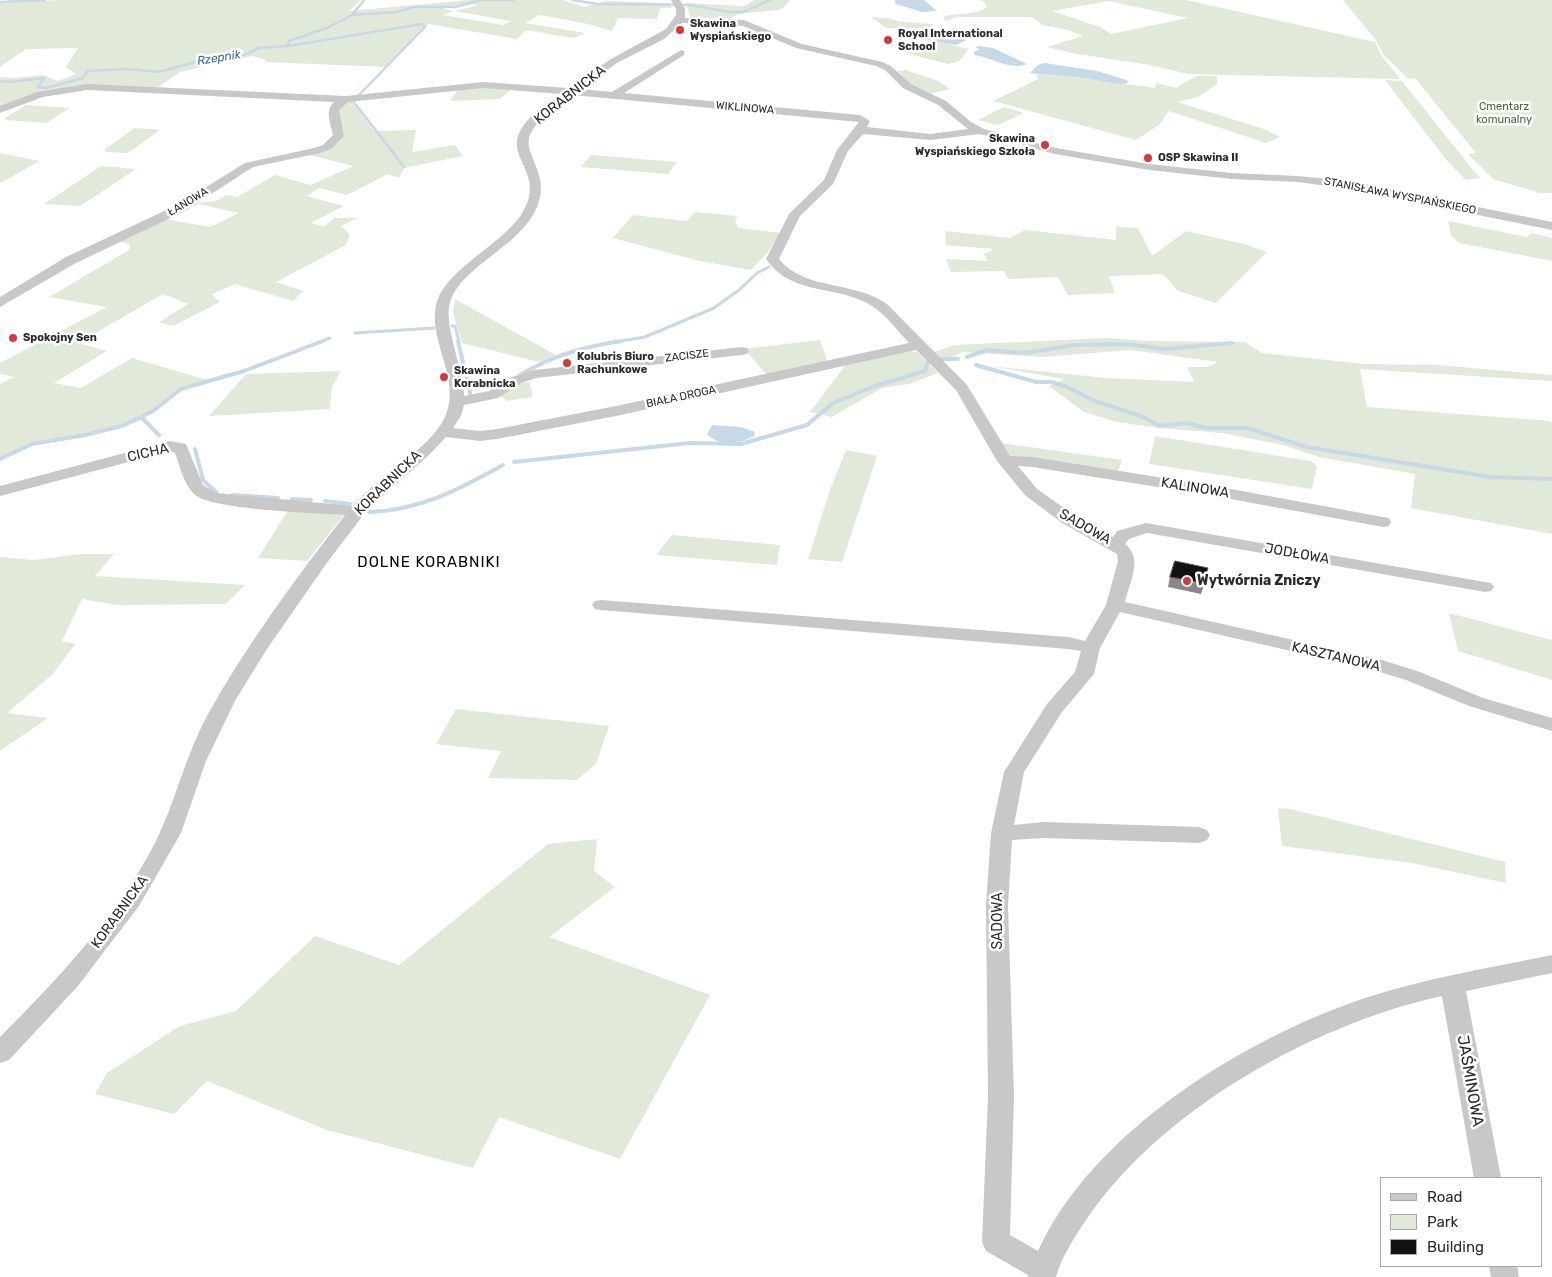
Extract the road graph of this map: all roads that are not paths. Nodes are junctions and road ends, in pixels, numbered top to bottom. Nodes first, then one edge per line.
1 (678, 3) edge
2 (679, 20) junction
3 (681, 53) dead end
4 (571, 93) junction
5 (614, 95) junction
6 (346, 99) junction
7 (0, 110) edge
8 (860, 130) junction
9 (980, 131) junction
10 (1552, 226) edge
11 (0, 303) edge
12 (918, 345) junction
13 (742, 351) dead end
14 (459, 401) junction
15 (442, 432) junction
16 (1005, 462) junction
17 (0, 491) edge
18 (358, 511) junction
19 (1383, 522) dead end
20 (1116, 545) junction
21 (1485, 587) dead end
22 (601, 605) dead end
23 (1115, 605) junction
24 (1091, 648) junction
25 (1552, 725) edge
26 (1002, 833) junction
27 (1199, 835) dead end
28 (1552, 964) edge
29 (1452, 983) junction
30 (0, 1053) edge
31 (1488, 1177) edge
32 (1043, 1273) edge

1 - 2 street
2 - 4 street, KORABNICKA
2 - 9 street, STANISŁAWA WYSPIAŃSKIEGO
3 - 5 street
4 - 5 street, WIKLINOWA
4 - 6 street
4 - 14 street, KORABNICKA
5 - 8 street, WIKLINOWA
6 - 7 street
6 - 11 street, ŁANOWA
8 - 9 street
8 - 12 street, SADOWA
9 - 10 street, STANISŁAWA WYSPIAŃSKIEGO
12 - 15 street, BIAŁA DROGA
12 - 16 street, SADOWA
13 - 14 street, ZACISZE
14 - 15 street, KORABNICKA
15 - 18 street, KORABNICKA
16 - 19 street, KALINOWA
16 - 20 street, SADOWA
17 - 18 street, CICHA
18 - 30 street, KORABNICKA
20 - 21 street, JODŁOWA
20 - 23 street, SADOWA
22 - 24 street
23 - 24 street, SADOWA
23 - 25 street, KASZTANOWA
24 - 26 street, SADOWA
26 - 27 street
26 - 32 street, SADOWA
28 - 29 street
29 - 31 street, JAŚMINOWA
29 - 32 street

